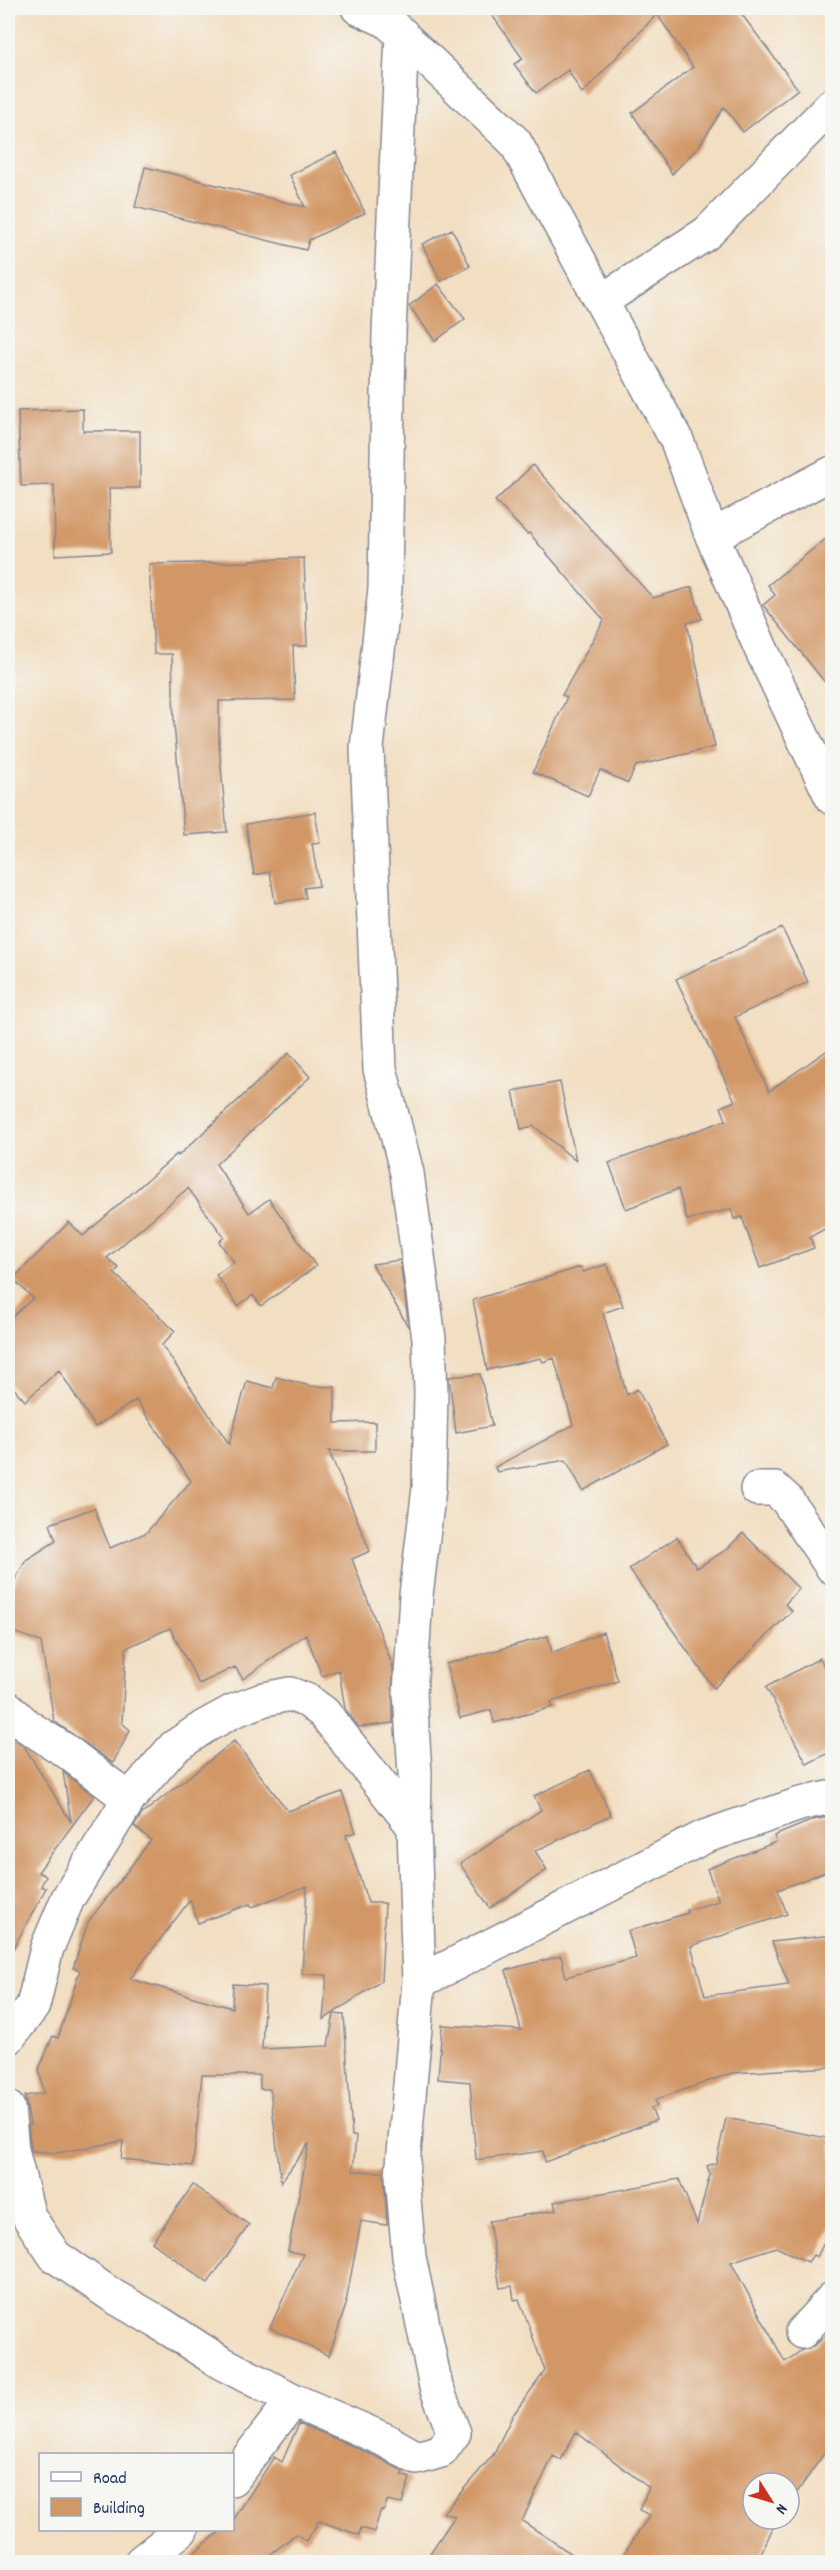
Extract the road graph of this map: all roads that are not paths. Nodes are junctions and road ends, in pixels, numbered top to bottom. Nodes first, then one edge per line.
1 (384, 17) edge
2 (832, 105) edge
3 (603, 300) junction
4 (832, 472) edge
5 (712, 536) junction
6 (832, 798) edge
7 (757, 1489) dead end
8 (832, 1567) edge
9 (8, 1708) edge
10 (832, 1797) edge
11 (129, 1798) junction
12 (414, 1827) junction
13 (419, 1982) junction
14 (8, 2038) edge
15 (8, 2108) edge
16 (832, 2299) edge
17 (802, 2332) dead end
18 (293, 2400) junction
19 (234, 2476) edge
20 (179, 2531) edge
21 (141, 2562) edge

1 - 3 street
1 - 12 street
2 - 3 street
3 - 5 street
4 - 5 street
5 - 6 street
7 - 8 street
9 - 11 street
10 - 13 street
11 - 12 street
11 - 14 street
12 - 13 street
13 - 18 street
15 - 18 street
16 - 17 street
18 - 19 street
20 - 21 street

